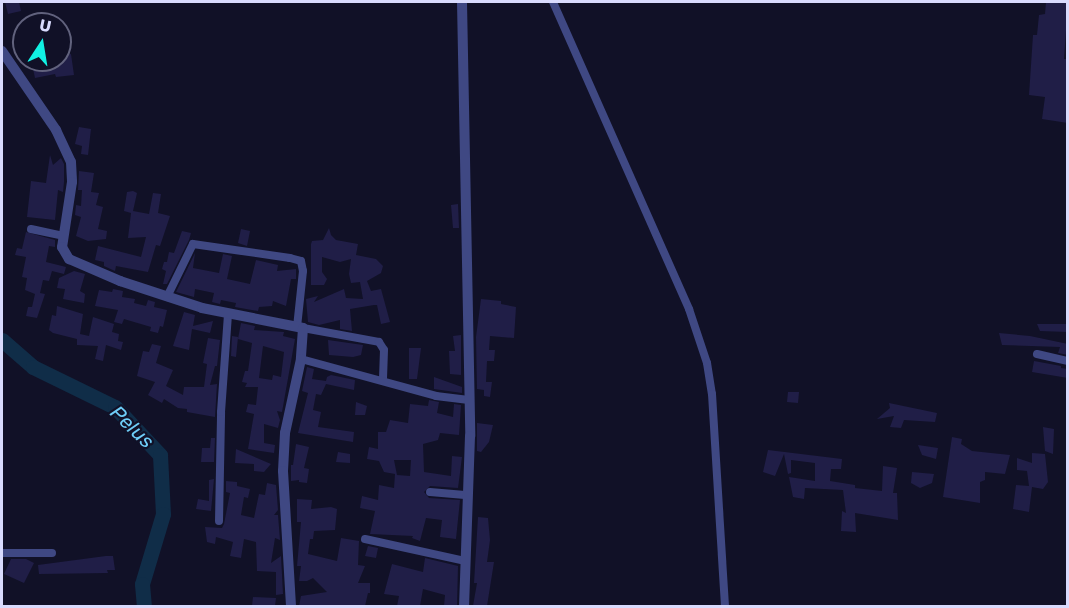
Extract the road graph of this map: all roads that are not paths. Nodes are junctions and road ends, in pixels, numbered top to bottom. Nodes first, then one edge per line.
1 (462, 2) edge
2 (553, 2) edge
3 (2, 51) edge
4 (31, 229) dead end
5 (63, 236) junction
6 (167, 297) junction
7 (228, 315) junction
8 (300, 328) junction
9 (1037, 354) dead end
10 (301, 359) junction
11 (1068, 361) edge
12 (383, 380) junction
13 (469, 400) junction
14 (430, 492) dead end
15 (468, 495) junction
16 (219, 521) dead end
17 (365, 539) dead end
18 (2, 553) edge
19 (52, 553) dead end
20 (465, 561) junction
21 (291, 606) edge
22 (464, 606) edge
23 (725, 606) edge

1 - 13 street
2 - 23 street
3 - 5 street
4 - 5 street
5 - 6 street
6 - 7 street
6 - 8 street
7 - 8 street
7 - 16 street
8 - 10 street
8 - 12 street
9 - 11 street
10 - 12 street
10 - 21 street
12 - 13 street
13 - 15 street
14 - 15 street
15 - 20 street
17 - 20 street
18 - 19 street
20 - 22 street

